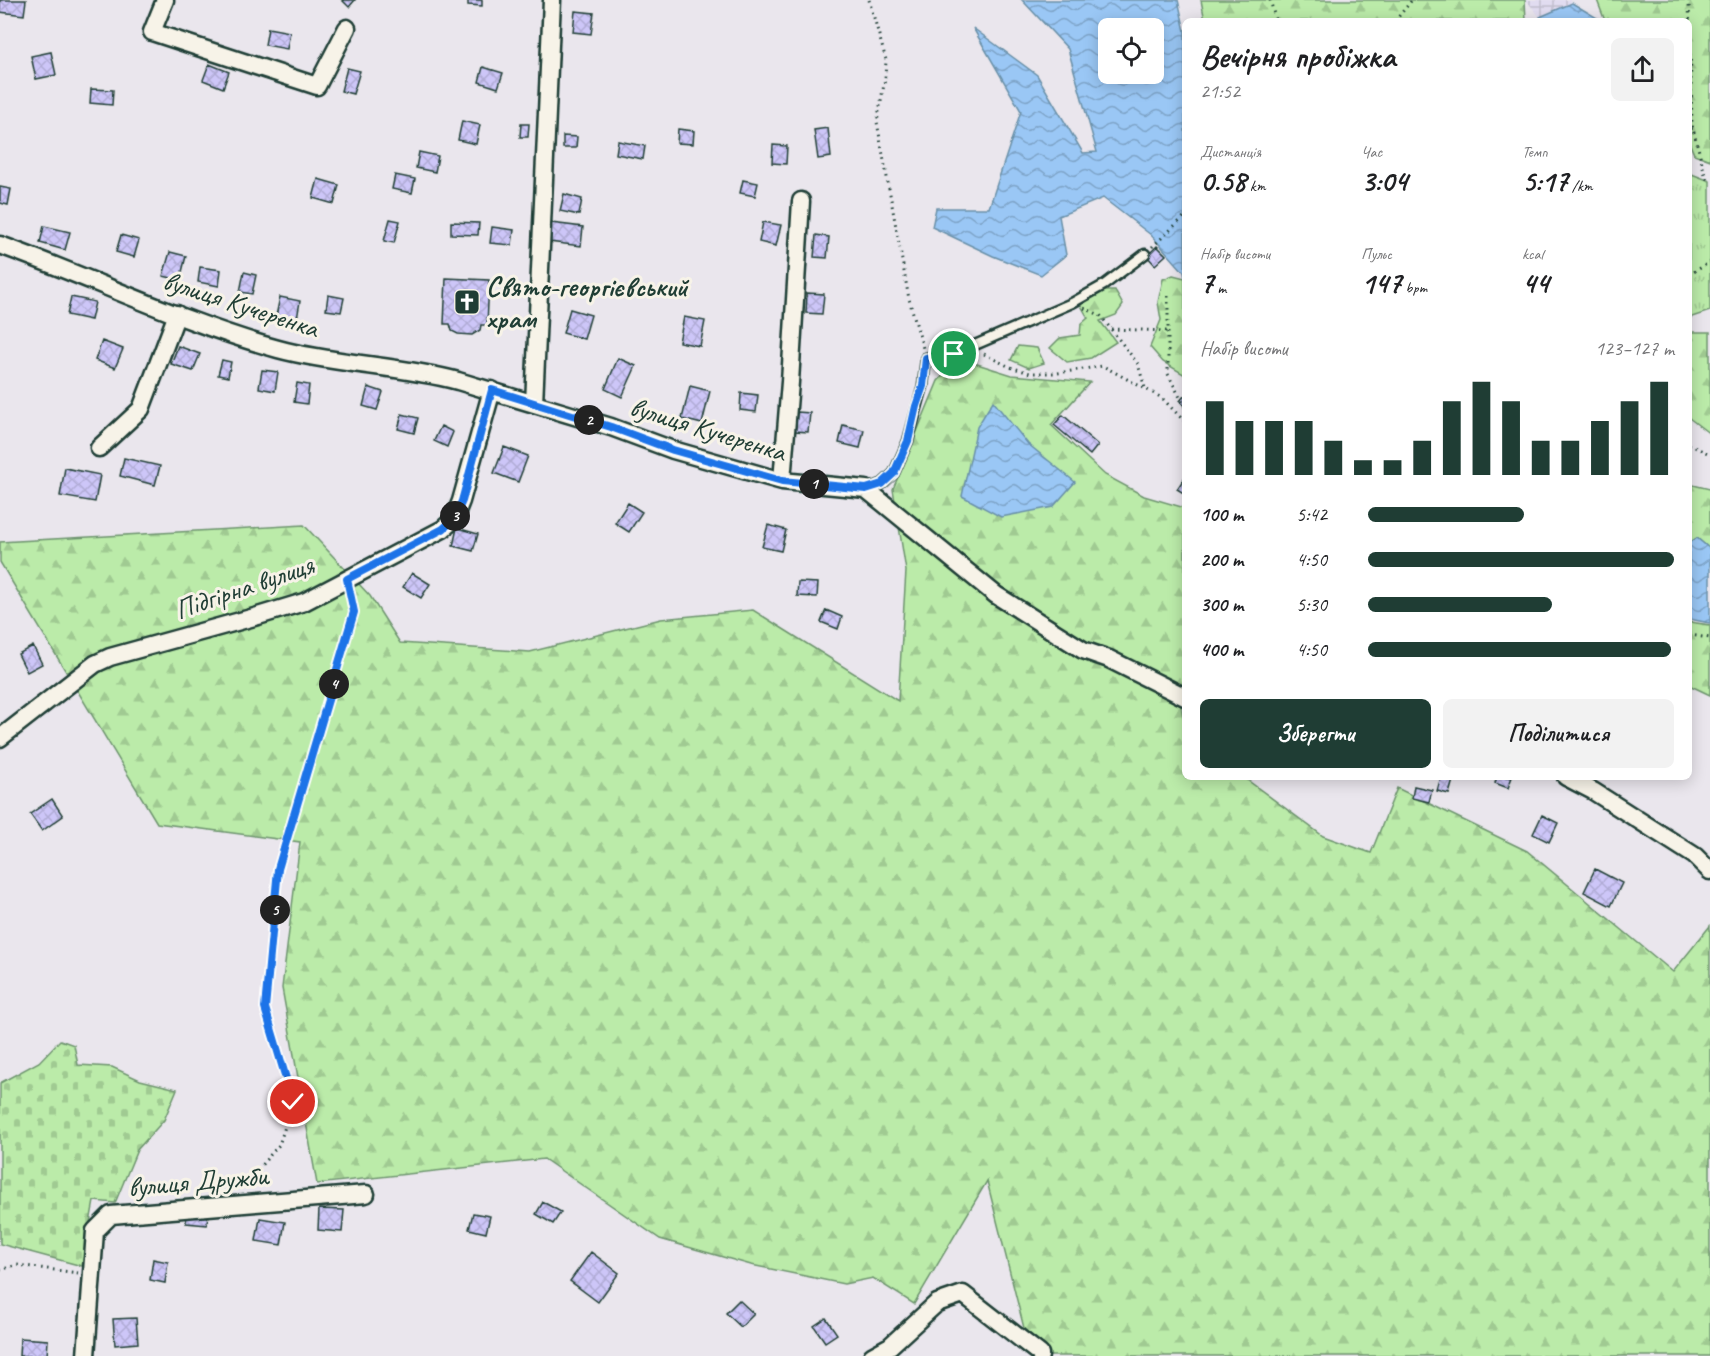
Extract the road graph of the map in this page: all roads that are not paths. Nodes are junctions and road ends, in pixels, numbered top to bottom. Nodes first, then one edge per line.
1 (165, 0) edge
2 (552, 0) edge
3 (347, 28) dead end
4 (801, 201) dead end
5 (0, 245) edge
6 (1145, 255) road end
7 (177, 314) junction
8 (492, 390) junction
9 (534, 404) junction
10 (99, 448) dead end
11 (782, 481) junction
12 (866, 489) junction
13 (1182, 696) edge
14 (0, 738) edge
15 (1572, 780) edge
16 (1710, 871) edge
17 (366, 1194) dead end
18 (86, 1356) edge
19 (872, 1356) edge
20 (1040, 1356) edge

1 - 3 street
2 - 9 street
4 - 11 street
5 - 7 street, вулиця Кучеренка
6 - 12 lane
7 - 8 street, вулиця Кучеренка
7 - 10 street
8 - 9 street, вулиця Кучеренка
8 - 14 street, Підгірна вулиця
9 - 11 street, вулиця Кучеренка
11 - 12 street, вулиця Кучеренка
12 - 13 street
15 - 16 street
17 - 18 street, вулиця Дружби
19 - 20 street

